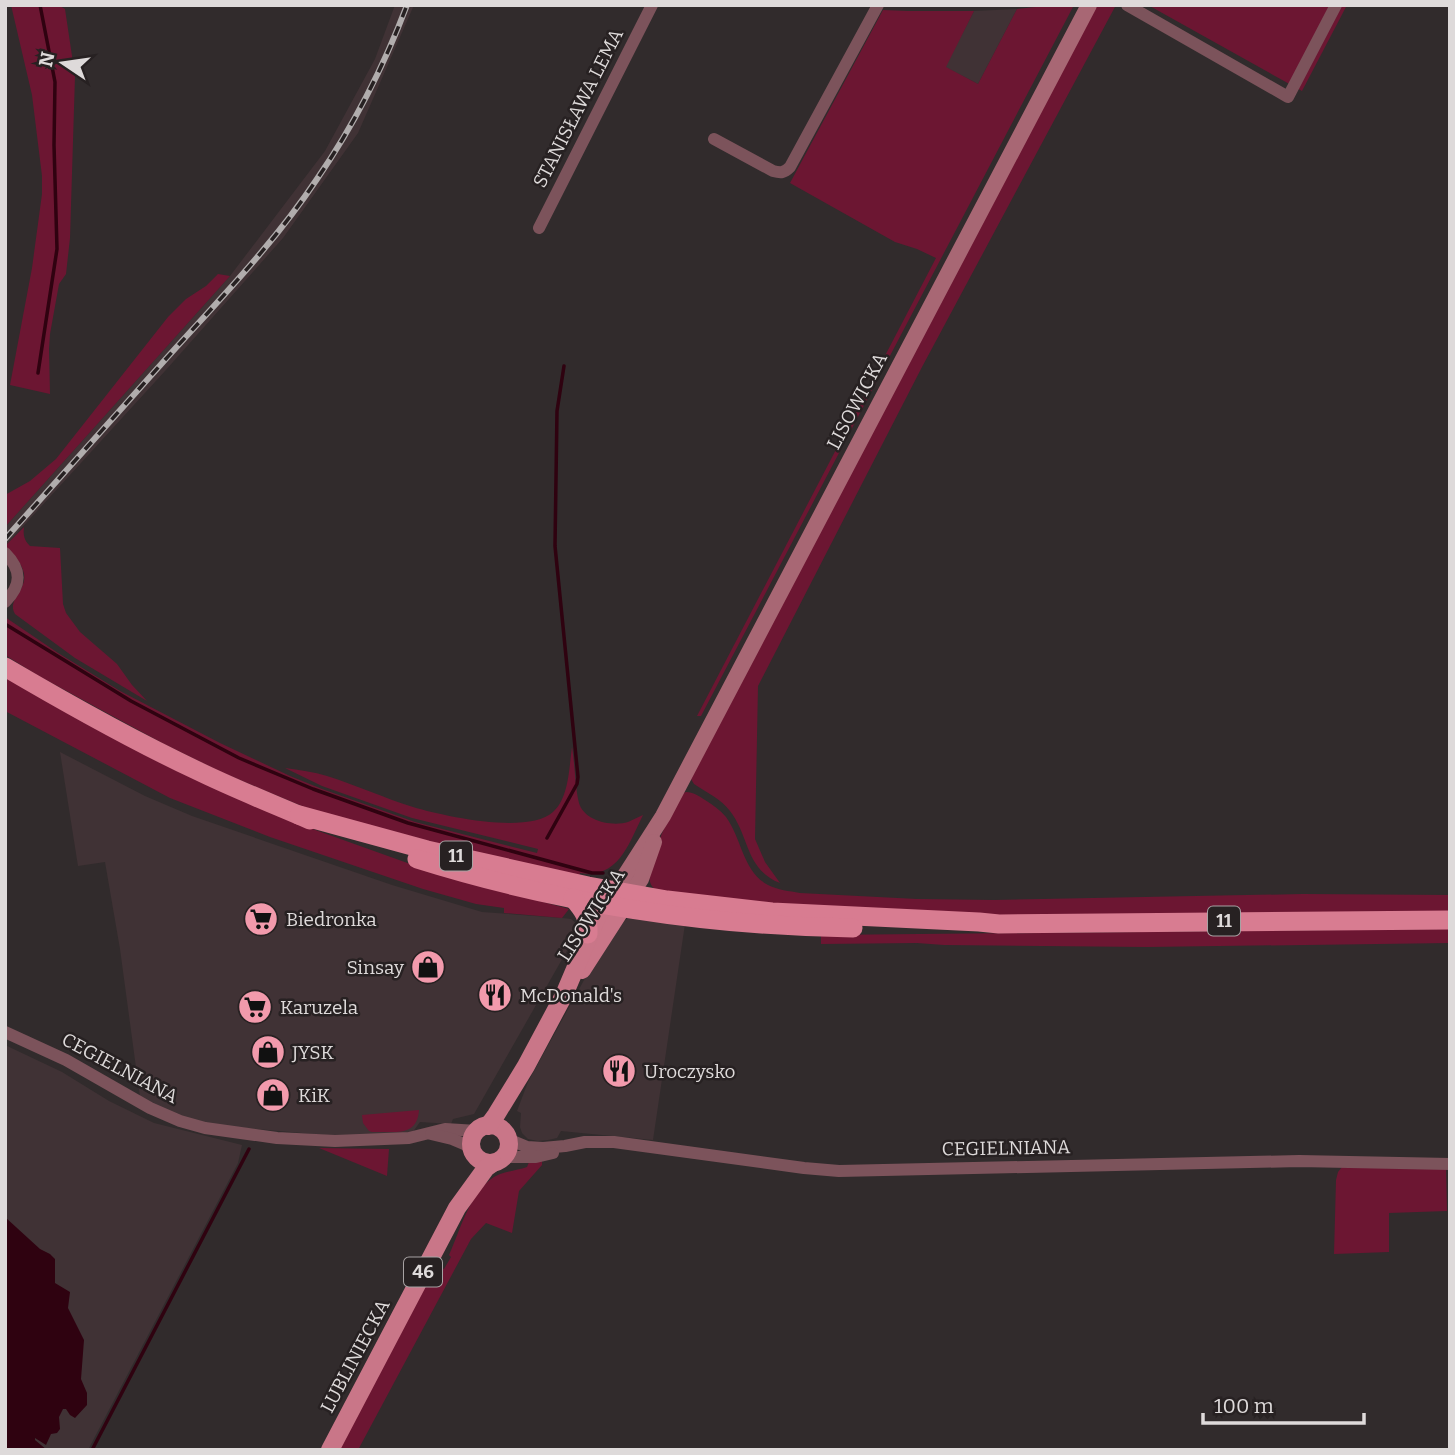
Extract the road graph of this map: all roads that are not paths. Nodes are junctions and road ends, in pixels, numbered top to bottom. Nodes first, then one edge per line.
1 (652, 5) edge
2 (878, 5) edge
3 (1089, 5) edge
4 (1127, 5) edge
5 (1336, 5) edge
6 (713, 139) dead end
7 (539, 228) dead end
8 (5, 553) edge
9 (5, 602) edge
10 (5, 667) edge
11 (299, 815) junction
12 (573, 898) junction
13 (618, 899) junction
14 (1450, 920) edge
15 (588, 934) junction
16 (564, 995) junction
17 (5, 1032) edge
18 (526, 1066) junction
19 (477, 1139) junction
20 (503, 1148) junction
21 (1450, 1164) edge
22 (457, 1208) junction
23 (330, 1450) edge

1 - 7 street, STANISŁAWA LEMA
2 - 6 street
3 - 13 main road, LISOWICKA
4 - 5 street
8 - 9 street
10 - 11 highway, 11
11 - 12 highway, 11
11 - 13 highway, 11
12 - 13 highway, 11
12 - 15 highway
13 - 14 highway, 11
13 - 15 main road, LISOWICKA / 46
13 - 16 main road, LISOWICKA / 46
15 - 16 main road, LISOWICKA / 46
16 - 18 main road, LISOWICKA / 46
17 - 19 street, CEGIELNIANA
18 - 19 main road, LISOWICKA / 46
18 - 20 main road, LISOWICKA / 46
19 - 20 main road
19 - 20 main road
19 - 22 main road, LUBLINIECKA / 46
20 - 21 street, CEGIELNIANA
20 - 22 main road, LUBLINIECKA / 46
22 - 23 main road, LUBLINIECKA / 46

